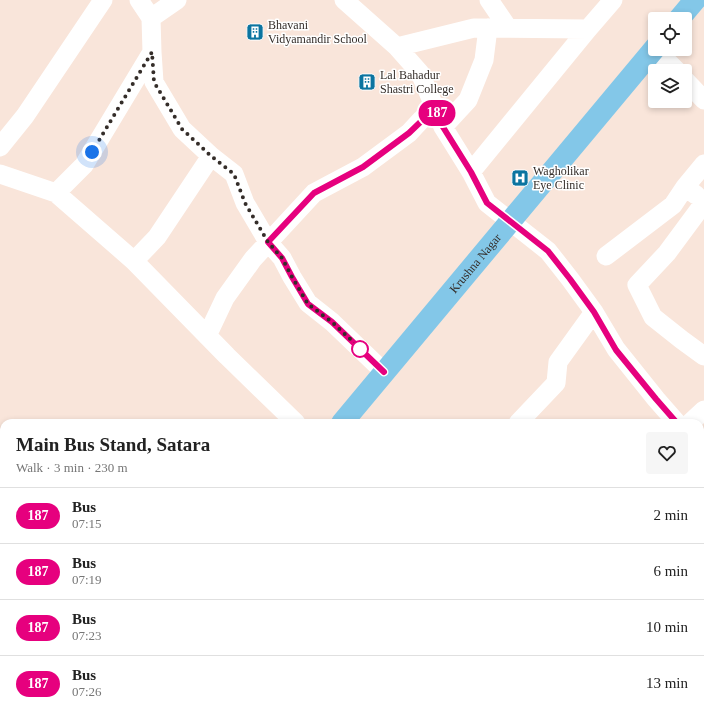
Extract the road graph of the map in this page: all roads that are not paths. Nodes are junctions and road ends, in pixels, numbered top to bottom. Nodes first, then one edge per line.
1 (139, 0) edge
2 (177, 0) edge
3 (344, 0) edge
4 (489, 0) edge
5 (613, 0) edge
6 (695, 0) edge
7 (98, 2) edge
8 (685, 12) edge
9 (151, 18) junction
10 (488, 28) junction
11 (508, 28) junction
12 (588, 29) junction
13 (397, 47) junction
14 (152, 52) junction
15 (649, 56) edge
16 (662, 56) edge
17 (669, 64) edge
18 (692, 87) edge
19 (704, 100) edge
20 (435, 108) junction
21 (443, 127) junction
22 (0, 147) edge
23 (211, 156) junction
24 (704, 164) edge
25 (471, 172) junction
26 (2, 178) edge
27 (685, 187) junction
28 (56, 193) junction
29 (704, 202) edge
30 (510, 221) junction
31 (268, 242) junction
32 (606, 256) dead end
33 (134, 261) junction
34 (594, 312) junction
35 (207, 336) junction
36 (704, 356) edge
37 (384, 372) junction
38 (704, 410) edge
39 (292, 419) edge
40 (345, 419) edge
41 (522, 419) edge
42 (674, 419) edge
43 (694, 419) edge

1 - 9 street
2 - 9 street
3 - 13 street
4 - 11 street
5 - 12 street
6 - 8 main road
7 - 22 street
9 - 14 street
10 - 11 street
10 - 13 street
10 - 21 street
11 - 12 street
12 - 25 street
13 - 20 street
14 - 23 street
14 - 28 street
15 - 30 main road, Krushna Nagar
16 - 17 street
18 - 19 street
20 - 21 street
20 - 31 street
21 - 25 street
23 - 31 street
23 - 33 street
24 - 27 street
25 - 30 street
26 - 28 street
27 - 29 street
27 - 32 street
28 - 33 street
29 - 36 street
30 - 34 street
30 - 37 main road, Krushna Nagar
31 - 35 street
31 - 37 street
33 - 35 street
34 - 41 street
34 - 42 street
35 - 39 street
37 - 40 main road, Krushna Nagar
38 - 43 street

